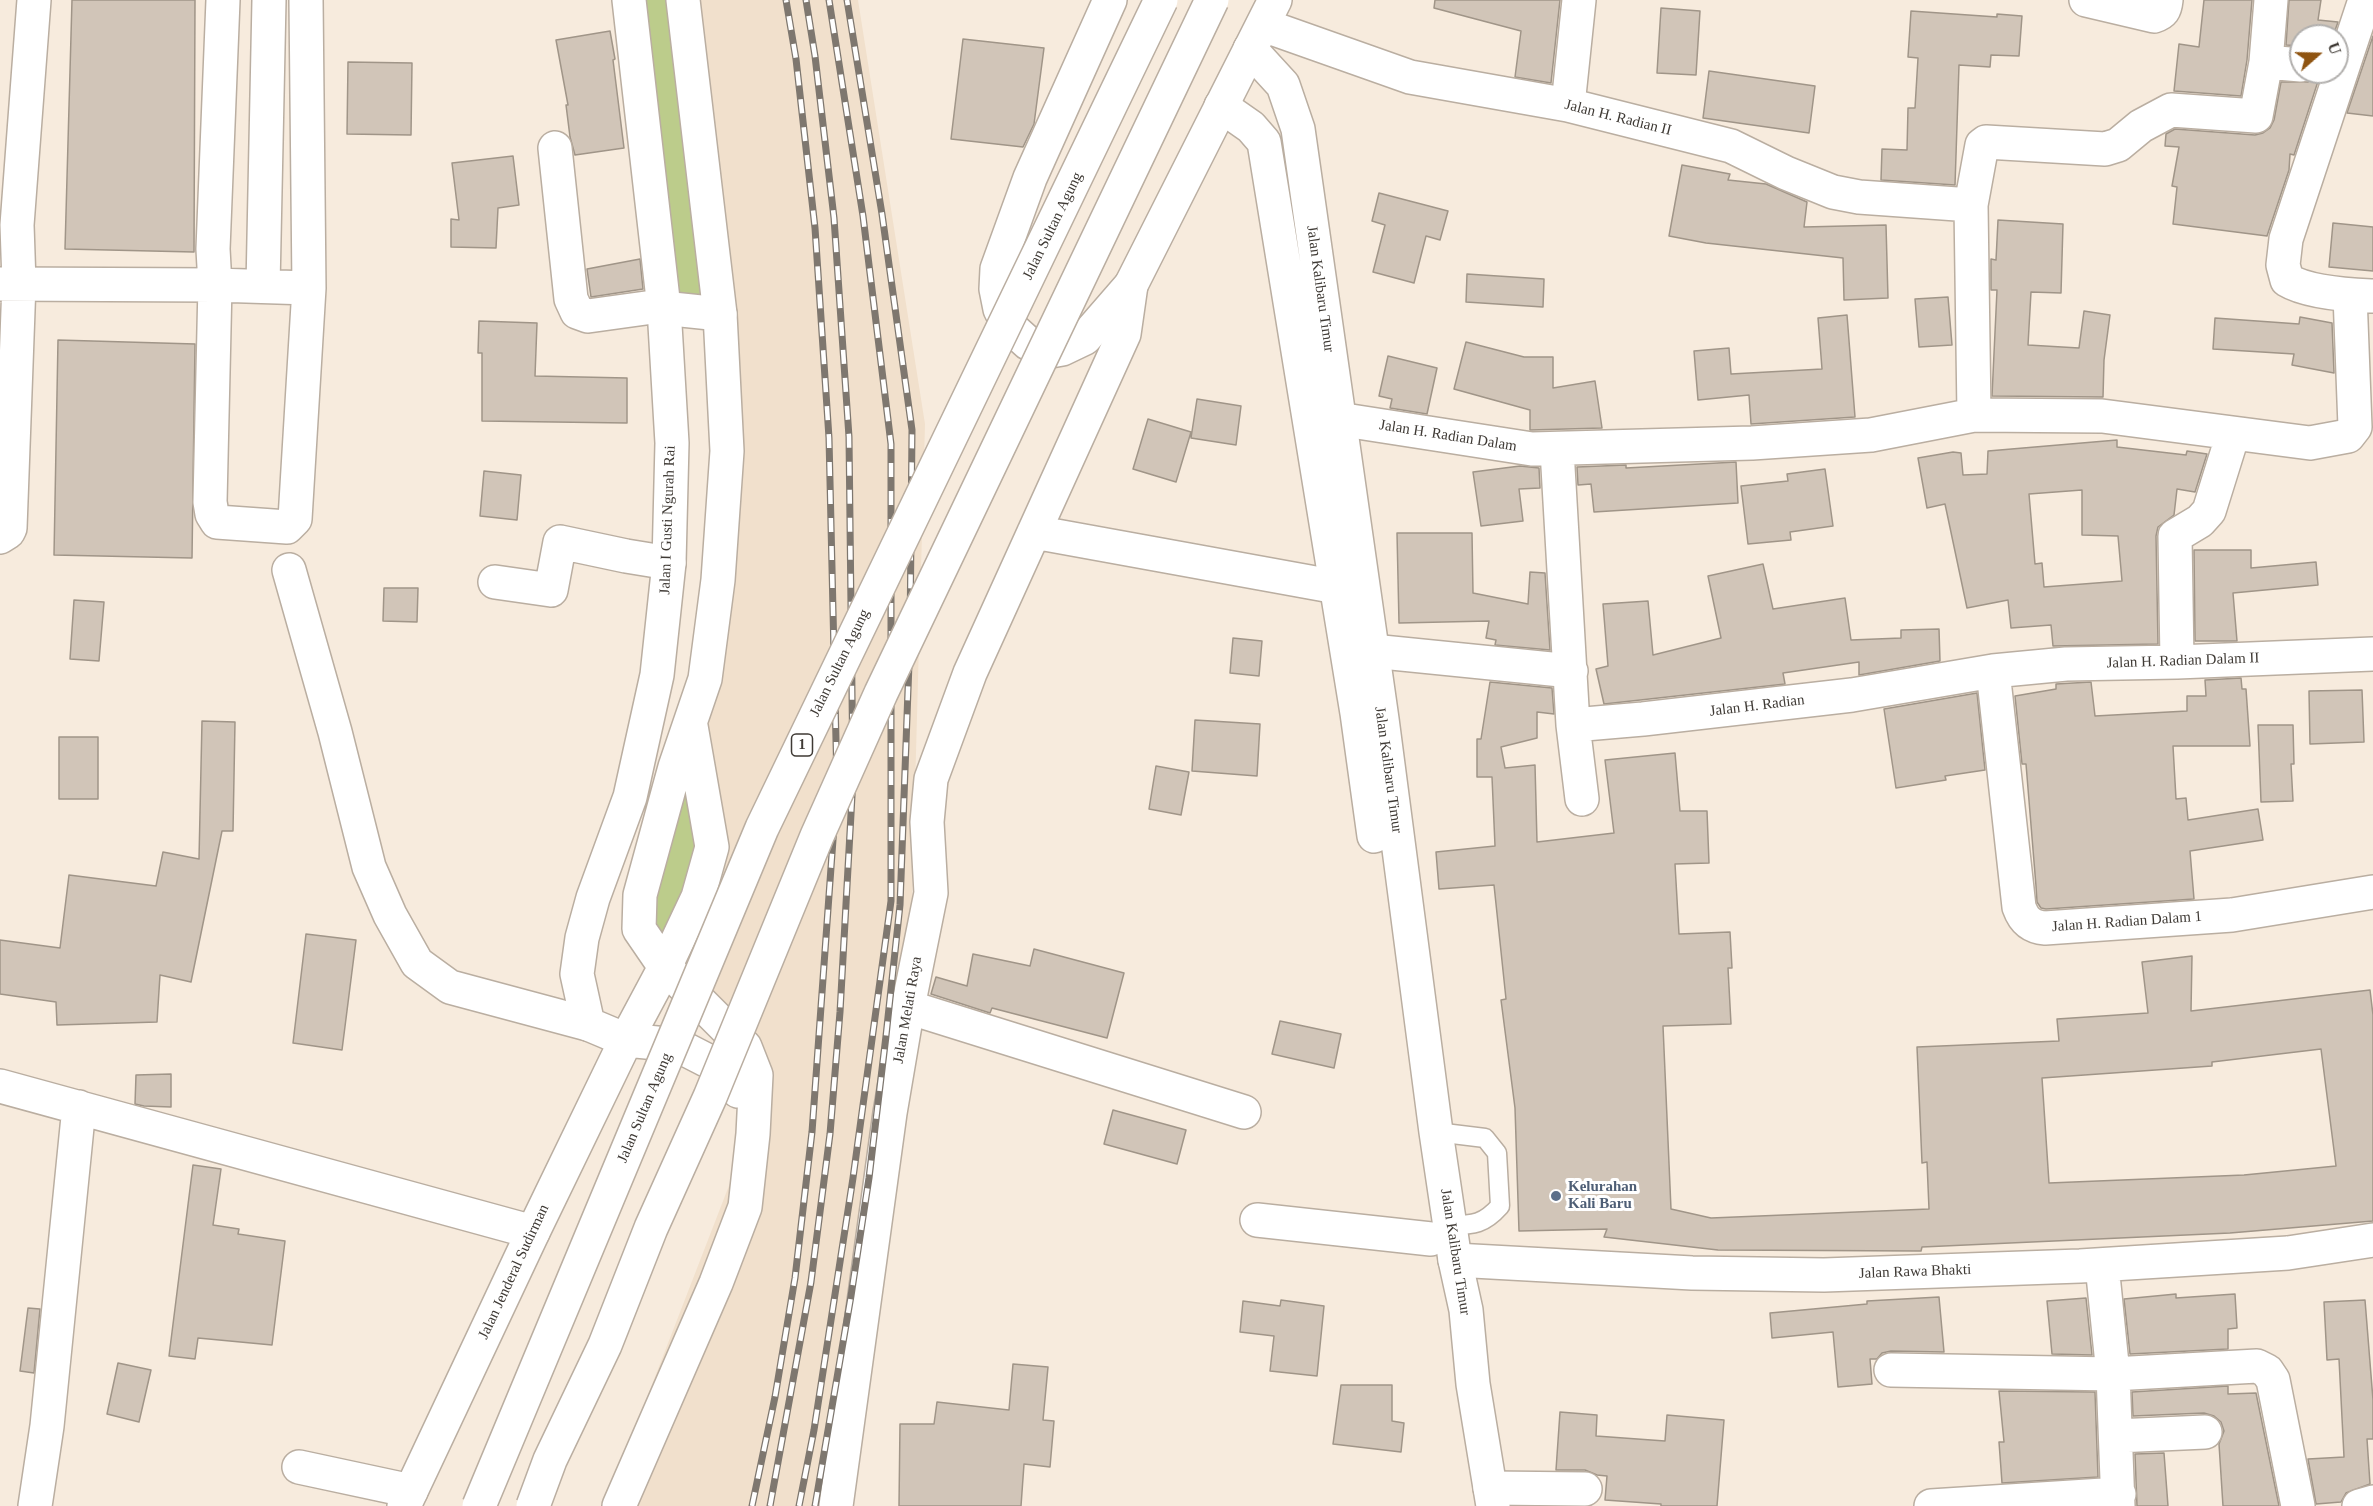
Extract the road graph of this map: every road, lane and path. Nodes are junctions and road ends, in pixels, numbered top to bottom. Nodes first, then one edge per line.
1 (34, 0) edge
2 (223, 0) edge
3 (268, 0) edge
4 (306, 0) edge
5 (629, 0) edge
6 (683, 0) edge
7 (1110, 0) edge
8 (1161, 0) edge
9 (1212, 0) edge
10 (1579, 0) edge
11 (2086, 0) edge
12 (2166, 0) edge
13 (2271, 0) edge
14 (2365, 0) edge
15 (1262, 24) edge
16 (2349, 42) edge
17 (2266, 62) junction
18 (2289, 64) edge
19 (2334, 84) edge
20 (1568, 105) junction
21 (1221, 106) junction
22 (555, 148) dead end
23 (1971, 204) junction
24 (9, 283) edge
25 (215, 285) junction
26 (1131, 285) junction
27 (263, 286) junction
28 (309, 288) junction
29 (2362, 296) edge
30 (664, 308) junction
31 (720, 314) junction
32 (1974, 415) junction
33 (1338, 419) junction
34 (2233, 434) junction
35 (1557, 450) junction
36 (1034, 532) junction
37 (0, 537) edge
38 (669, 563) junction
39 (289, 570) dead end
40 (495, 582) dead end
41 (1337, 587) junction
42 (1372, 651) junction
43 (2373, 654) edge
44 (2177, 662) junction
45 (1571, 671) junction
46 (1993, 671) junction
47 (1369, 716) junction
48 (691, 724) junction
49 (1573, 725) junction
50 (1582, 799) dead end
51 (2373, 892) edge
52 (665, 967) junction
53 (908, 1007) junction
54 (588, 1024) junction
55 (626, 1040) junction
56 (0, 1086) edge
57 (598, 1096) junction
58 (79, 1107) junction
59 (1244, 1112) dead end
60 (754, 1121) junction
61 (1436, 1132) junction
62 (1257, 1220) dead end
63 (532, 1232) junction
64 (1441, 1232) junction
65 (2373, 1240) edge
66 (1455, 1260) junction
67 (2102, 1265) junction
68 (1891, 1370) dead end
69 (2113, 1374) junction
70 (2205, 1432) dead end
71 (2116, 1436) junction
72 (299, 1467) dead end
73 (1586, 1489) dead end
74 (407, 1498) edge
75 (1485, 1500) edge
76 (2118, 1500) edge
77 (2373, 1502) edge
78 (1995, 1504) edge
79 (35, 1506) edge
80 (479, 1506) edge
81 (533, 1506) edge
82 (619, 1506) edge
83 (836, 1506) edge
84 (1931, 1506) edge
85 (2298, 1506) edge
86 (2360, 1506) edge

1 - 24 main road
2 - 25 main road
3 - 27 main road
4 - 28 main road
5 - 30 main road, Jalan I Gusti Ngurah Rai
6 - 31 main road
7 - 26 main road
8 - 80 main road, Jalan Sultan Agung / 1, bridge
9 - 81 main road, bridge
10 - 20 main road
11 - 12 main road
13 - 17 main road
14 - 16 main road
15 - 20 main road, Jalan H. Radian II
15 - 21 main road
15 - 33 main road, Jalan Kalibaru Timur
17 - 18 main road
17 - 23 main road
19 - 29 main road
20 - 23 main road, Jalan H. Radian II
21 - 26 main road
21 - 41 main road, Jalan Kalibaru Timur
22 - 30 main road
23 - 32 main road
24 - 25 main road
24 - 37 main road
25 - 27 main road
25 - 28 main road
26 - 36 main road, Jalan Melati Raya
27 - 28 main road
29 - 34 main road, Jalan H. Radian Dalam
30 - 31 main road
30 - 38 main road, Jalan I Gusti Ngurah Rai
31 - 48 main road
32 - 34 main road, Jalan H. Radian Dalam
32 - 35 main road, Jalan H. Radian Dalam
33 - 35 main road, Jalan H. Radian Dalam
33 - 42 main road, Jalan Kalibaru Timur
34 - 44 main road
35 - 45 main road
36 - 41 main road
36 - 53 main road, Jalan Melati Raya
38 - 40 main road
38 - 54 main road, Jalan I Gusti Ngurah Rai
39 - 54 main road
41 - 47 main road, Jalan Kalibaru Timur
42 - 45 main road
42 - 47 main road, Jalan Kalibaru Timur
43 - 44 main road, Jalan H. Radian Dalam II
44 - 46 main road, Jalan H. Radian Dalam II
45 - 49 main road
46 - 49 main road, Jalan H. Radian
46 - 51 main road, Jalan H. Radian Dalam 1
47 - 61 main road, Jalan Kalibaru Timur
47 - 64 main road, Jalan Kalibaru Timur
48 - 52 main road
48 - 52 main road
49 - 50 main road
52 - 55 main road
52 - 60 main road
53 - 59 main road
53 - 83 main road, Jalan Melati Raya
54 - 55 main road
54 - 57 main road, Jalan I Gusti Ngurah Rai
55 - 57 main road, Jalan Jenderal Sudirman
55 - 60 main road
56 - 58 main road
57 - 63 main road, Jalan Jenderal Sudirman
58 - 63 main road
58 - 79 main road
60 - 82 main road
61 - 64 main road, Jalan Kalibaru Timur
61 - 64 lane
62 - 64 main road
63 - 74 main road, Jalan Jenderal Sudirman
64 - 66 main road, Jalan Kalibaru Timur
64 - 75 main road, Jalan Kalibaru Timur
65 - 67 main road, Jalan Rawa Bhakti
66 - 67 main road, Jalan Rawa Bhakti
66 - 75 main road, Jalan Kalibaru Timur
67 - 69 main road
68 - 69 main road
69 - 71 main road
69 - 85 main road
70 - 71 main road
71 - 76 main road
72 - 74 main road
73 - 75 main road
76 - 78 main road
77 - 86 main road
78 - 84 main road

